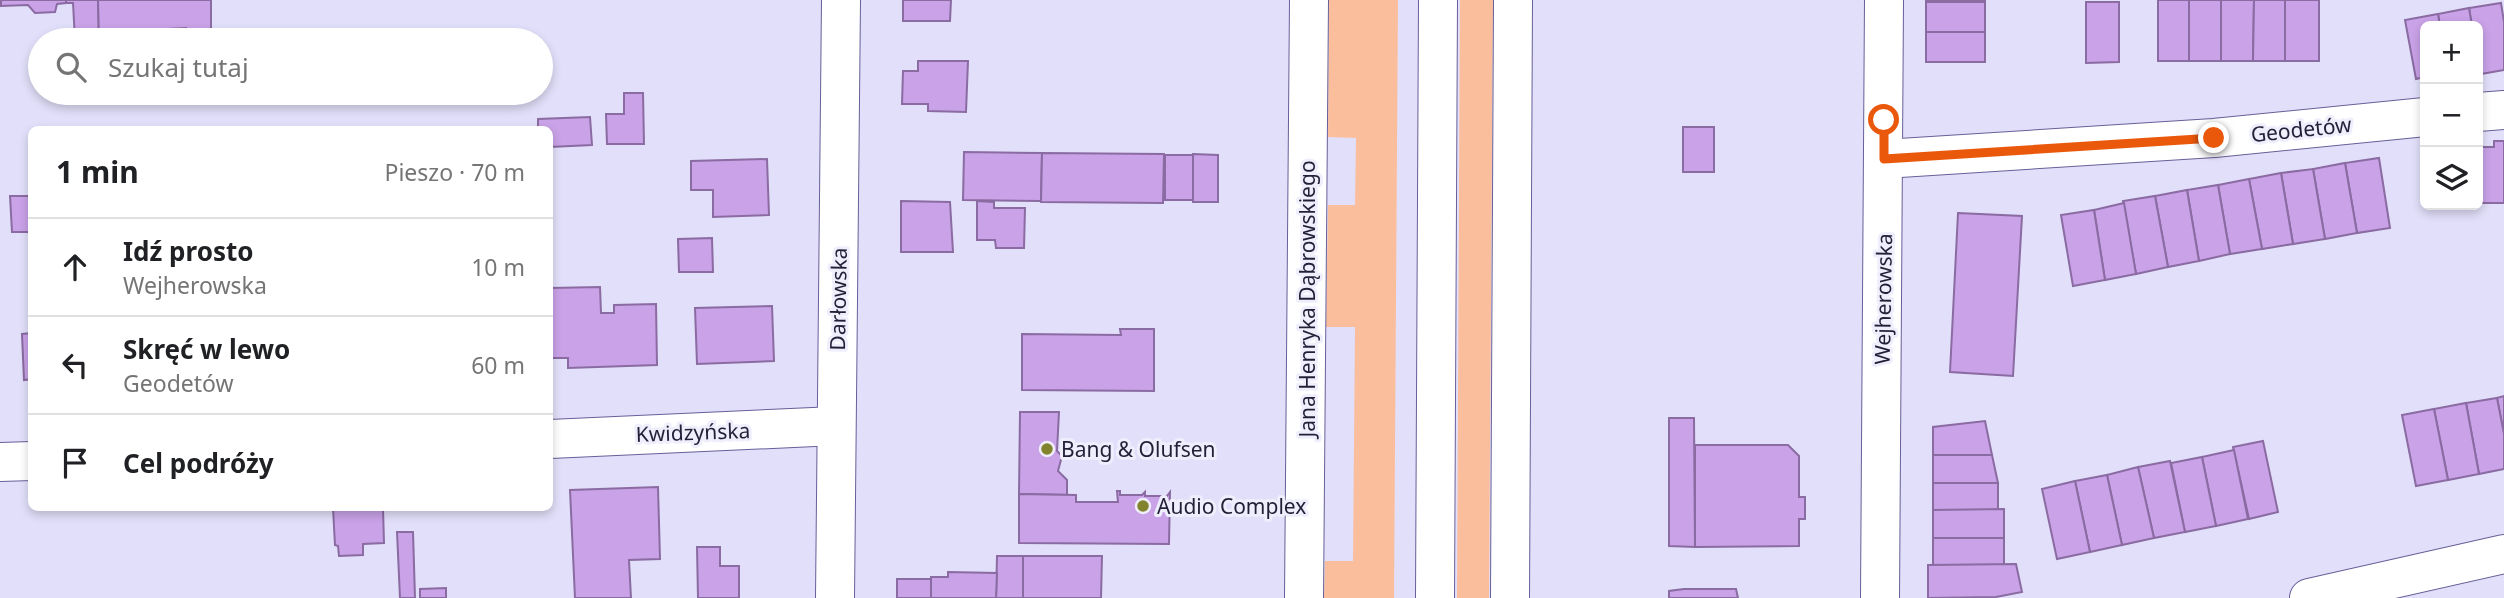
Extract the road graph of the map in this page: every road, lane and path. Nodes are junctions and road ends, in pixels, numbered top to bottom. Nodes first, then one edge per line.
1 (841, 0) edge
2 (1309, 0) edge
3 (1438, 0) edge
4 (1513, 0) edge
5 (1884, 0) edge
6 (2504, 110) edge
7 (2483, 112) edge
8 (2420, 117) edge
9 (1884, 159) junction
10 (836, 426) junction
11 (553, 439) edge
12 (28, 461) edge
13 (0, 462) edge
14 (2504, 554) edge
15 (835, 598) edge
16 (1304, 598) edge
17 (1435, 598) edge
18 (1510, 598) edge
19 (1880, 598) edge
20 (2309, 598) edge

1 - 10 street, Darłowska
2 - 16 street, Jana Henryka Dąbrowskiego
3 - 17 street
4 - 18 street
5 - 9 street, Wejherowska
6 - 7 street
8 - 9 street, Geodetów
9 - 19 street, Wejherowska
10 - 11 street, Kwidzyńska
10 - 15 street, Darłowska
12 - 13 street
14 - 20 street

